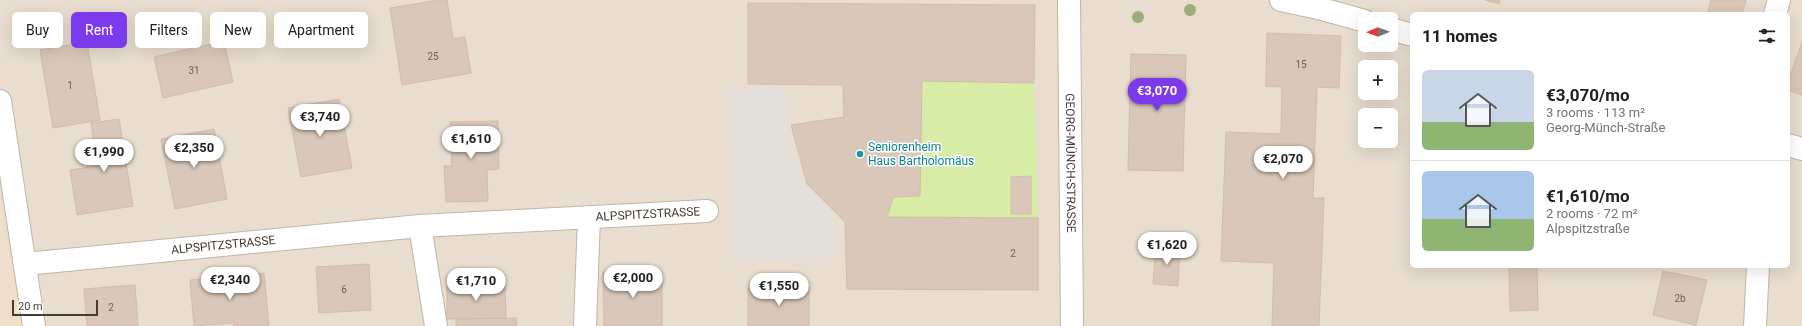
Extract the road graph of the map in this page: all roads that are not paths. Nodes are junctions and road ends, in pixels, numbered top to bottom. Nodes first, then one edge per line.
1 (1069, 0) edge
2 (1281, 0) edge
3 (1779, 0) edge
4 (1776, 12) edge
5 (1358, 19) edge
6 (1398, 31) edge
7 (1410, 34) edge
8 (0, 101) edge
9 (1790, 146) edge
10 (1802, 149) edge
11 (707, 211) dead end
12 (589, 217) junction
13 (420, 226) junction
14 (25, 264) junction
15 (1758, 268) edge
16 (34, 326) edge
17 (436, 326) edge
18 (585, 326) edge
19 (1072, 326) edge
20 (1755, 326) edge

1 - 19 street, GEORG-MÜNCH-STRASSE
2 - 5 street
3 - 4 street
6 - 7 street
8 - 14 street
9 - 10 street
11 - 12 street, ALPSPITZSTRASSE
12 - 13 street, ALPSPITZSTRASSE
12 - 18 street, ALPSPITZSTRASSE
13 - 14 street, ALPSPITZSTRASSE
13 - 17 street
14 - 16 street
15 - 20 street

